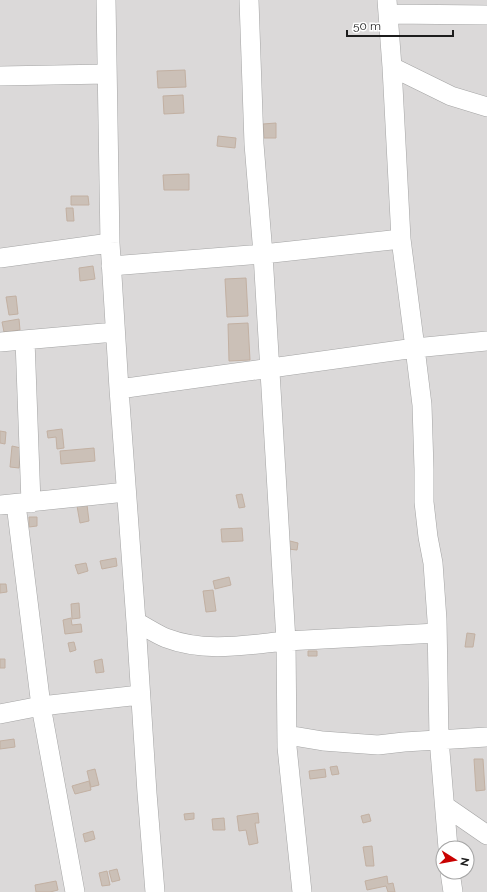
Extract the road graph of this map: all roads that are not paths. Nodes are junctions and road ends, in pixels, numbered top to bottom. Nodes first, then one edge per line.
1 (106, 0) edge
2 (249, 0) edge
3 (388, 7) edge
4 (487, 15) edge
5 (392, 67) junction
6 (107, 74) junction
7 (0, 76) edge
8 (487, 107) edge
9 (401, 239) junction
10 (110, 243) junction
11 (263, 254) junction
12 (0, 258) edge
13 (111, 266) junction
14 (115, 332) junction
15 (25, 340) junction
16 (487, 341) edge
17 (0, 342) edge
18 (415, 348) junction
19 (270, 368) junction
20 (119, 389) junction
21 (126, 492) junction
22 (16, 504) edge
23 (136, 622) junction
24 (437, 633) junction
25 (286, 641) junction
26 (140, 694) junction
27 (40, 706) junction
28 (0, 714) edge
29 (287, 735) junction
30 (487, 737) edge
31 (439, 739) junction
32 (445, 806) junction
33 (487, 835) edge
34 (447, 840) edge
35 (451, 880) edge
36 (75, 892) edge
37 (155, 892) edge
38 (302, 892) edge
39 (453, 892) edge

1 - 6 street
2 - 11 street
3 - 4 street
3 - 5 street
5 - 8 street
5 - 9 street
6 - 7 street
6 - 10 street
9 - 11 street
9 - 18 street
10 - 12 street
10 - 13 street
11 - 13 street
11 - 19 street
13 - 14 street
14 - 15 street
14 - 20 street
15 - 17 street
15 - 22 street
16 - 18 street
18 - 19 street
18 - 24 street
19 - 20 street
19 - 25 street
20 - 21 street
21 - 22 street
21 - 23 street
22 - 27 street
23 - 25 street
23 - 26 street
24 - 25 street
24 - 31 street
25 - 29 street
26 - 27 street
26 - 37 street
27 - 28 street
27 - 36 street
29 - 31 street
29 - 38 street
30 - 31 street
31 - 32 street
32 - 33 street
32 - 34 street
35 - 39 street

